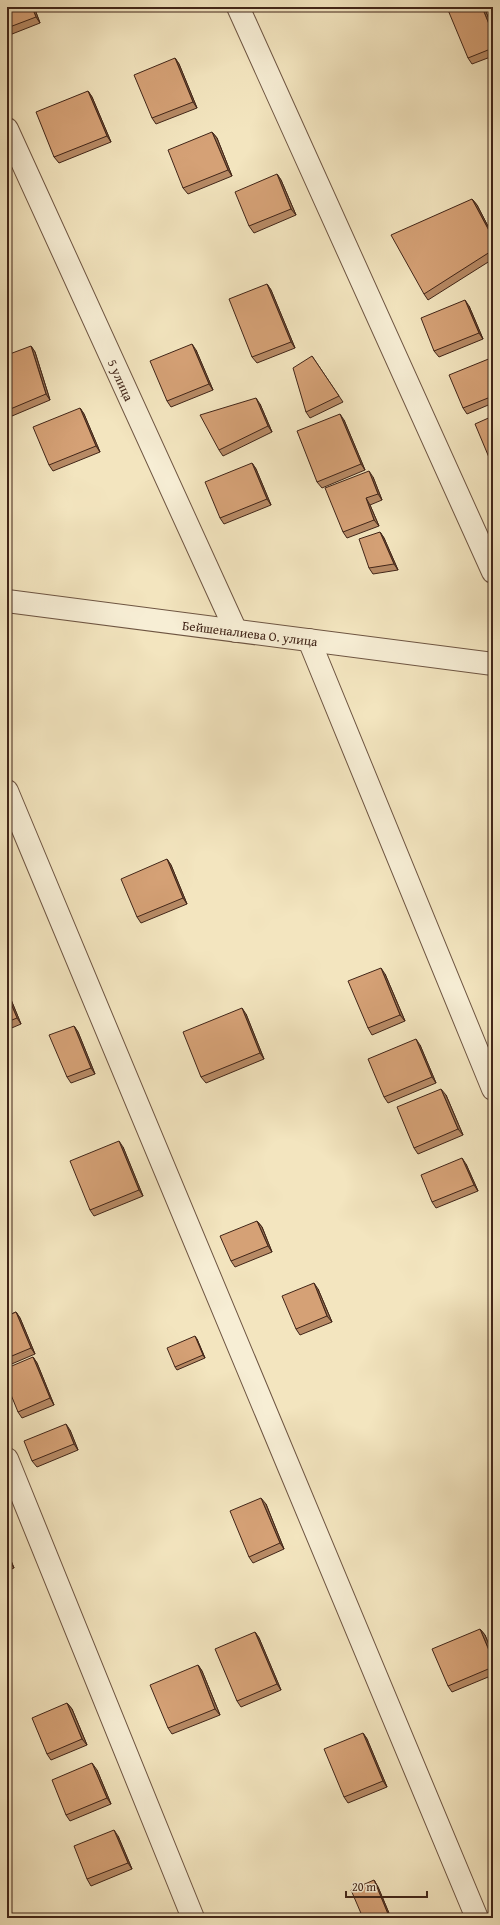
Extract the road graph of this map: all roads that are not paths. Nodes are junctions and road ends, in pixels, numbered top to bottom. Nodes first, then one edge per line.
1 (238, 7) edge
2 (7, 129) edge
3 (493, 572) edge
4 (7, 601) edge
5 (236, 631) junction
6 (309, 640) junction
7 (493, 664) edge
8 (8, 795) edge
9 (493, 1089) edge
10 (7, 1459) edge
11 (193, 1918) edge
12 (476, 1918) edge

1 - 3 street
2 - 5 street, 5 улица
4 - 5 street, Бейшеналиева О. улица
5 - 6 street, Бейшеналиева О. улица
6 - 7 street, Бейшеналиева О. улица
6 - 9 street
8 - 12 street
10 - 11 street

